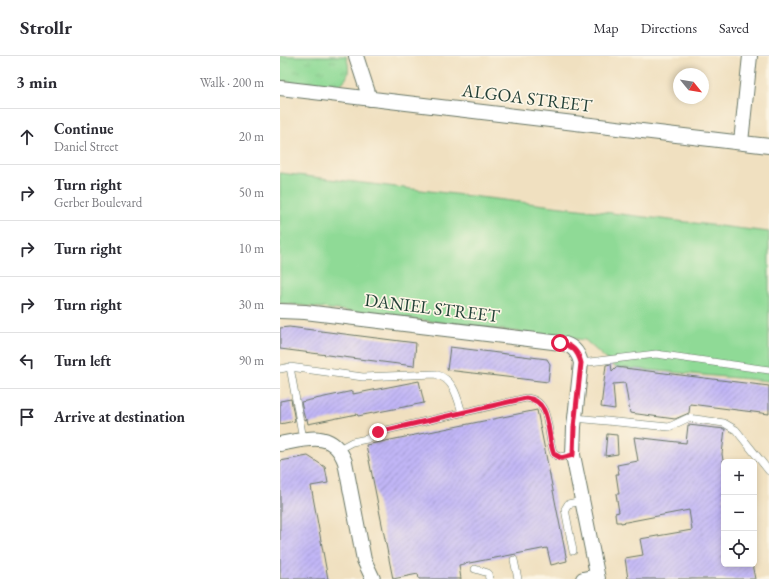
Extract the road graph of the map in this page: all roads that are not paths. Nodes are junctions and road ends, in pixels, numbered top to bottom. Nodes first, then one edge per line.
1 (356, 56) edge
2 (750, 56) edge
3 (280, 88) edge
4 (370, 99) junction
5 (740, 142) junction
6 (769, 146) edge
7 (280, 311) edge
8 (579, 357) junction
9 (290, 366) junction
10 (280, 368) edge
11 (769, 370) edge
12 (462, 413) junction
13 (575, 418) junction
14 (303, 439) junction
15 (280, 444) edge
16 (339, 449) junction
17 (573, 455) junction
18 (769, 471) edge
19 (582, 501) junction
20 (573, 551) dead end
21 (514, 560) dead end
22 (475, 569) dead end
23 (598, 577) edge
24 (373, 579) edge
25 (489, 579) edge
26 (518, 579) edge
27 (583, 579) edge

1 - 4 street
2 - 5 street
3 - 4 street, ALGOA STREET
4 - 5 street, ALGOA STREET
5 - 6 street, ALGOA STREET
7 - 8 street, DANIEL STREET
8 - 11 lane
8 - 13 street
9 - 10 lane
9 - 12 lane
9 - 14 lane
12 - 16 lane
12 - 17 lane
13 - 17 street
13 - 18 lane
14 - 15 street
14 - 16 street
16 - 24 street
17 - 19 street
19 - 20 lane
19 - 23 street
21 - 26 lane
22 - 25 lane
23 - 27 street

